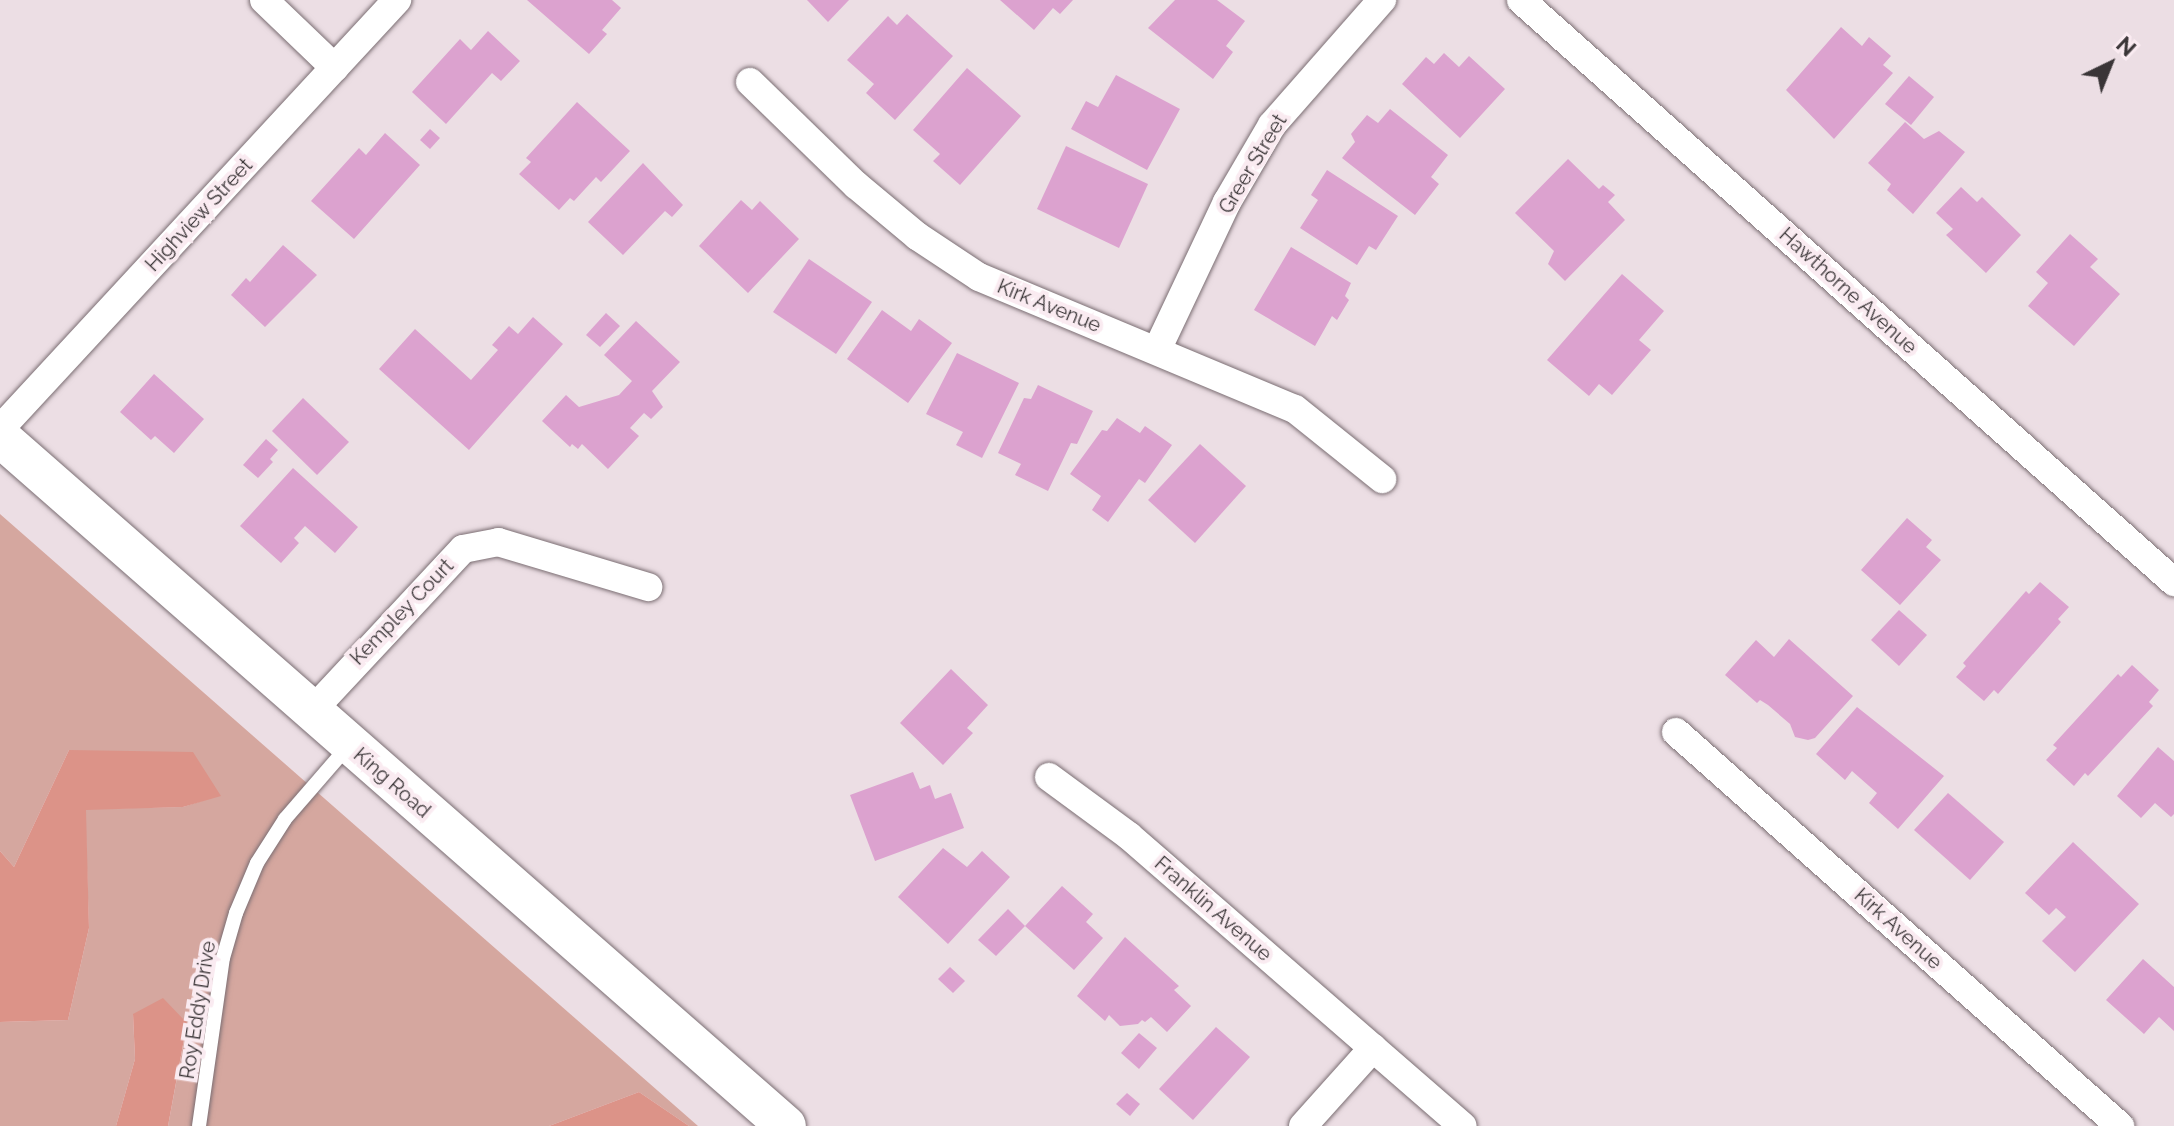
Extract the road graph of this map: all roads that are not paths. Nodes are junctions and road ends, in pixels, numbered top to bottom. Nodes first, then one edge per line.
1 (264, 0) edge
2 (397, 0) edge
3 (1382, 0) edge
4 (1521, 0) edge
5 (335, 68) junction
6 (750, 82) dead end
7 (1157, 350) junction
8 (0, 429) edge
9 (0, 437) edge
10 (1382, 479) dead end
11 (2174, 582) edge
12 (648, 587) dead end
13 (311, 712) junction
14 (1676, 732) dead end
15 (349, 745) junction
16 (1049, 777) dead end
17 (1373, 1048) junction
18 (199, 1126) edge
19 (786, 1126) edge
20 (1303, 1126) edge
21 (1463, 1126) edge
22 (2120, 1126) edge

1 - 5 street
2 - 5 street, Highview Street
3 - 7 street, Greer Street
4 - 11 street, Hawthorne Avenue
5 - 8 street, Highview Street
6 - 7 street, Kirk Avenue
7 - 10 street, Kirk Avenue
9 - 13 street, King Road
12 - 13 street, Kempley Court
13 - 15 street, King Road
14 - 22 street, Kirk Avenue
15 - 18 lane, Roy Eddy Drive
15 - 19 street, King Road
16 - 17 street, Franklin Avenue
17 - 20 street
17 - 21 street, Franklin Avenue

